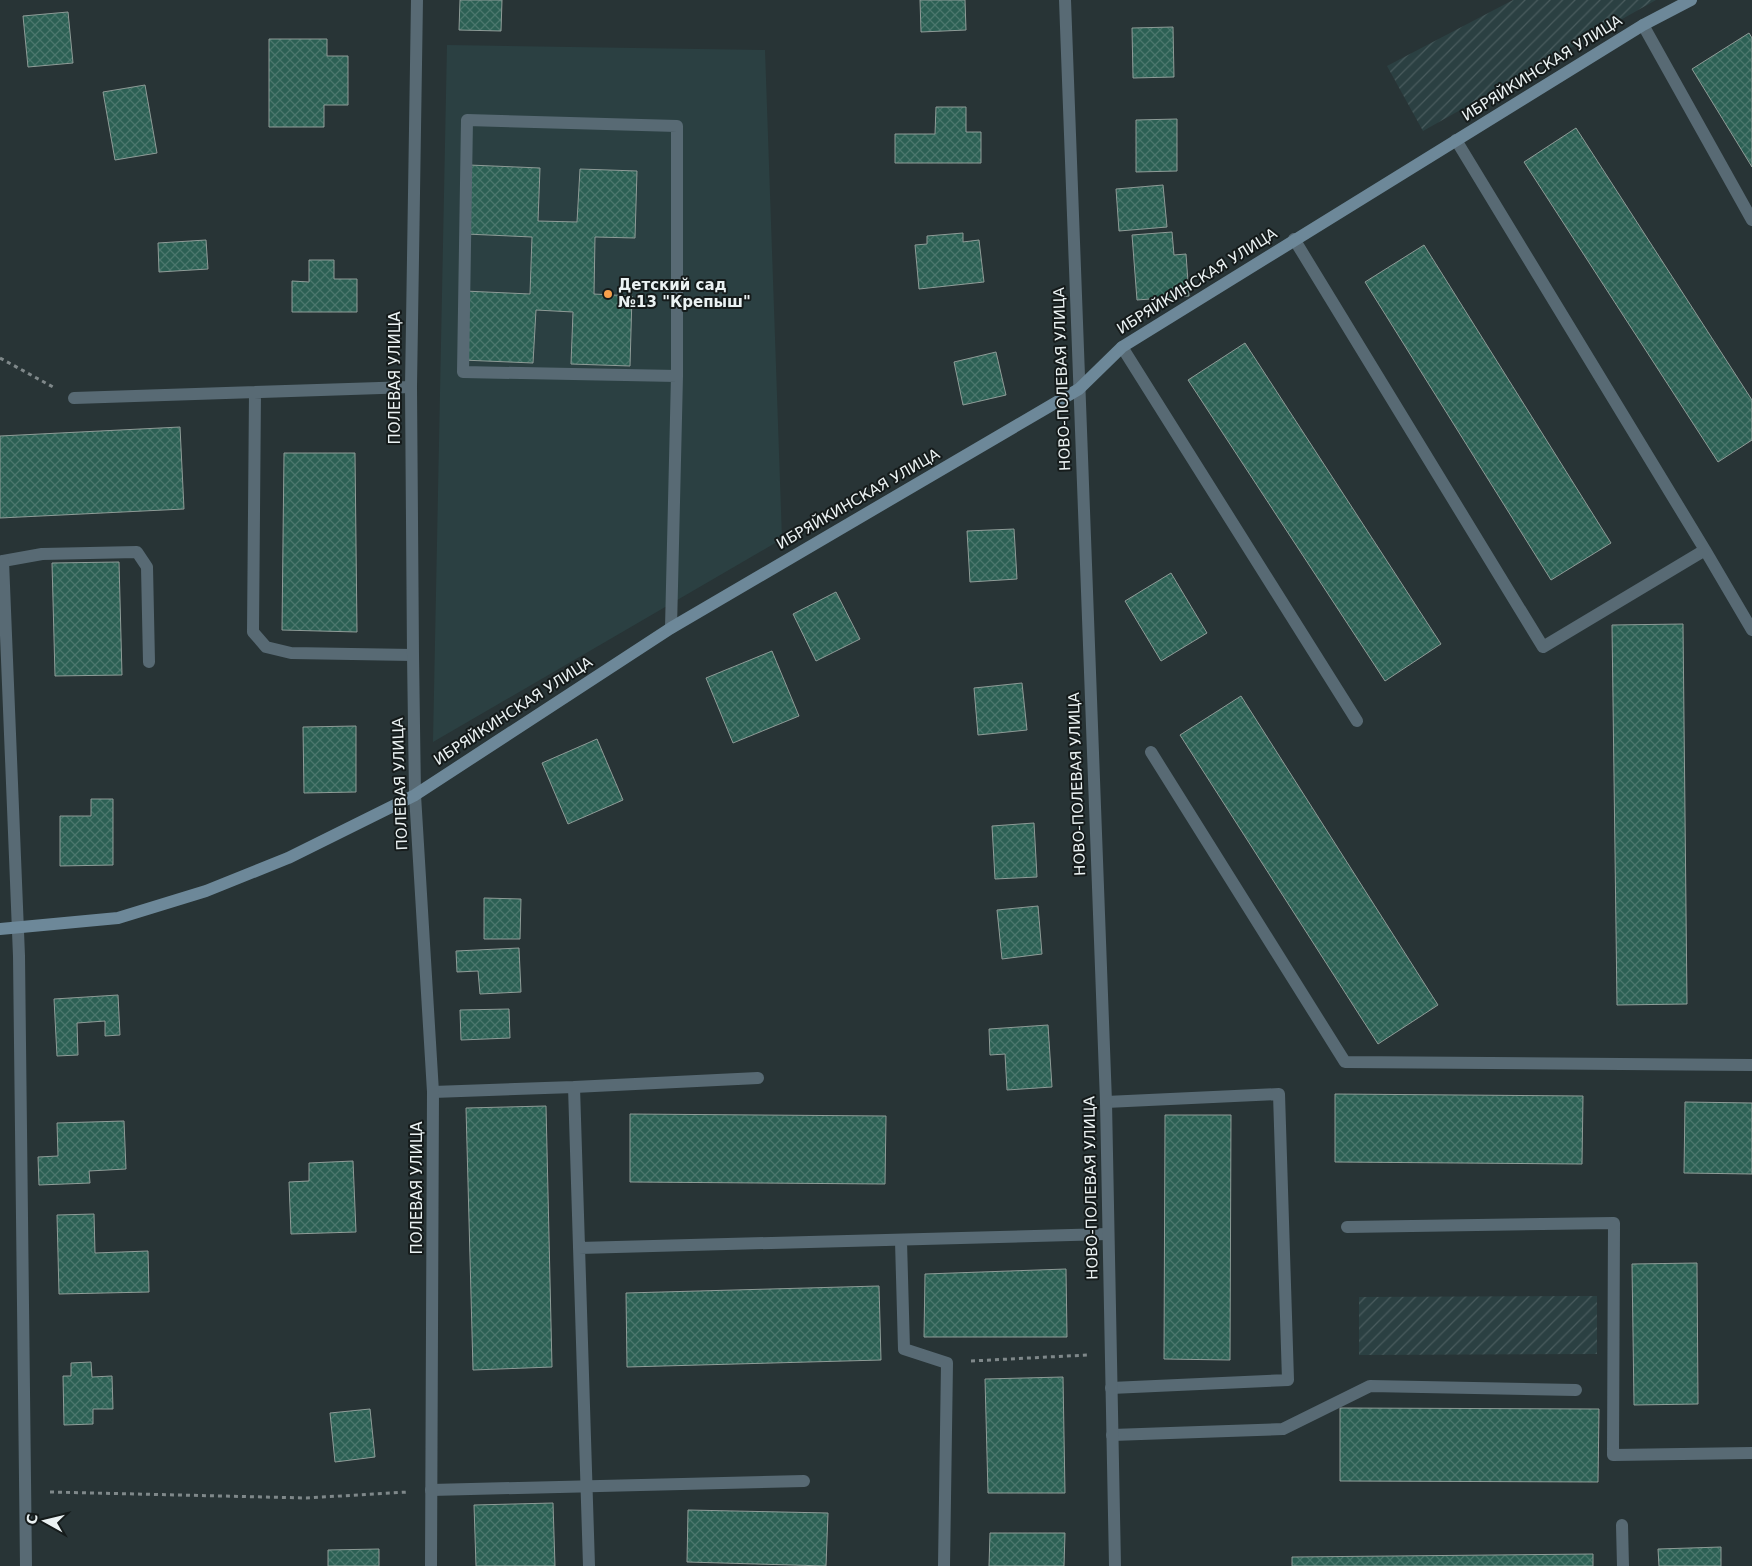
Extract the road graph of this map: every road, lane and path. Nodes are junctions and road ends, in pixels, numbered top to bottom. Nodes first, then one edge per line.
1 (416, 0) edge
2 (1065, 0) edge
3 (1691, 0) edge
4 (1643, 25) junction
5 (1456, 140) junction
6 (1752, 220) edge
7 (1294, 239) junction
8 (1122, 346) junction
9 (0, 358) edge
10 (677, 376) junction
11 (411, 387) junction
12 (1079, 389) junction
13 (255, 392) junction
14 (74, 398) joint
15 (1705, 550) junction
16 (671, 628) junction
17 (1752, 630) edge
18 (412, 655) junction
19 (149, 662) dead end
20 (1357, 720) dead end
21 (1151, 752) dead end
22 (415, 795) junction
23 (18, 928) junction
24 (0, 929) edge
25 (1752, 1065) edge
26 (758, 1078) dead end
27 (574, 1087) junction
28 (433, 1092) junction
29 (1106, 1102) junction
30 (1347, 1228) dead end
31 (1108, 1234) junction
32 (901, 1241) junction
33 (579, 1248) junction
34 (1110, 1355) junction
35 (947, 1362) junction
36 (1112, 1388) junction
37 (1576, 1390) dead end
38 (1112, 1435) junction
39 (1752, 1453) edge
40 (804, 1481) dead end
41 (586, 1486) junction
42 (432, 1490) junction
43 (25, 1491) junction
44 (1622, 1525) dead end
45 (26, 1566) edge
46 (431, 1566) edge
47 (589, 1566) edge
48 (944, 1566) edge
49 (1115, 1566) edge
50 (1623, 1566) edge

1 - 11 street, ПОЛЕВАЯ УЛИЦА
2 - 12 street, НОВО-ПОЛЕВАЯ УЛИЦА
3 - 4 street, ИБРЯЙКИНСКАЯ УЛИЦА
4 - 5 street, ИБРЯЙКИНСКАЯ УЛИЦА
4 - 6 street
5 - 7 street, ИБРЯЙКИНСКАЯ УЛИЦА
5 - 15 street
7 - 8 street, ИБРЯЙКИНСКАЯ УЛИЦА
7 - 15 street
8 - 12 street, ИБРЯЙКИНСКАЯ УЛИЦА
8 - 20 street
9 - 14 path
10 - 10 street
10 - 16 street
11 - 13 street
11 - 18 street, ПОЛЕВАЯ УЛИЦА
12 - 16 street, ИБРЯЙКИНСКАЯ УЛИЦА
12 - 29 street, НОВО-ПОЛЕВАЯ УЛИЦА
13 - 14 street
13 - 18 street
15 - 17 street
16 - 22 street, ИБРЯЙКИНСКАЯ УЛИЦА
18 - 22 street, ПОЛЕВАЯ УЛИЦА
19 - 23 street
21 - 25 street
22 - 23 street, ИБРЯЙКИНСКАЯ УЛИЦА
22 - 28 street, ПОЛЕВАЯ УЛИЦА
23 - 24 street, ИБРЯЙКИНСКАЯ УЛИЦА
23 - 43 street
26 - 27 street
27 - 28 street
27 - 33 street
28 - 42 street, ПОЛЕВАЯ УЛИЦА
29 - 31 street, НОВО-ПОЛЕВАЯ УЛИЦА
29 - 36 street
30 - 39 street
31 - 32 street
31 - 34 street, НОВО-ПОЛЕВАЯ УЛИЦА
32 - 33 street
32 - 35 street
33 - 41 street
34 - 35 path
34 - 36 street, НОВО-ПОЛЕВАЯ УЛИЦА
35 - 48 street
36 - 38 street, НОВО-ПОЛЕВАЯ УЛИЦА
37 - 38 street
38 - 49 street, НОВО-ПОЛЕВАЯ УЛИЦА
40 - 41 street
41 - 42 street
41 - 47 street
42 - 43 path
42 - 46 street, ПОЛЕВАЯ УЛИЦА
43 - 45 street
44 - 50 street

